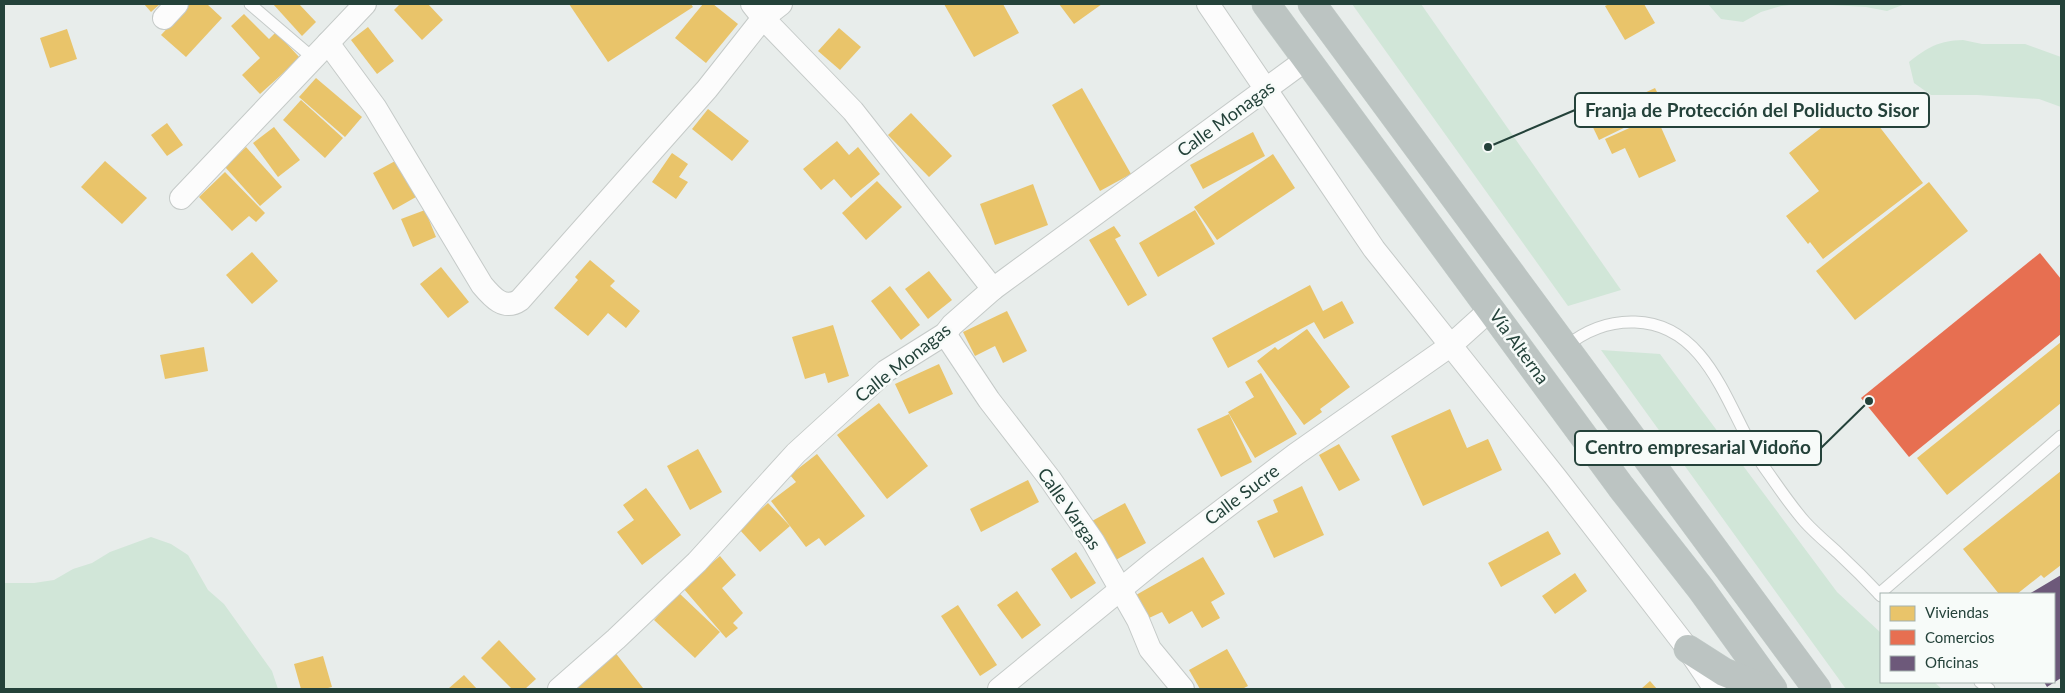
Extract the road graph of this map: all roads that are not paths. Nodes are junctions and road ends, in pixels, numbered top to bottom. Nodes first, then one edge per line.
1 (250, 4) edge
2 (365, 4) edge
3 (781, 4) edge
4 (1208, 4) edge
5 (1266, 4) edge
6 (1312, 4) edge
7 (757, 11) edge
8 (320, 51) junction
9 (1307, 59) junction
10 (1265, 90) junction
11 (182, 198) dead end
12 (993, 289) junction
13 (1491, 309) junction
14 (945, 334) junction
15 (1450, 346) junction
16 (1566, 347) junction
17 (2061, 436) edge
18 (1121, 588) junction
19 (1882, 593) edge
20 (1880, 595) edge
21 (1688, 649) junction
22 (559, 689) edge
23 (999, 689) edge
24 (1183, 689) edge
25 (1715, 689) edge
26 (1767, 689) edge
27 (1773, 689) edge
28 (1817, 689) edge

1 - 8 lane
2 - 8 street
3 - 7 street
4 - 10 street
5 - 9 highway, Vía Alterna
6 - 16 highway, Vía Alterna
7 - 8 street
7 - 12 street
8 - 11 street
9 - 10 street, Calle Monagas
9 - 13 highway, Vía Alterna
10 - 12 street, Calle Monagas
10 - 15 street
12 - 14 street, Calle Monagas
13 - 15 street, Calle Sucre
13 - 27 highway, Vía Alterna
14 - 18 street, Calle Vargas
14 - 22 street, Calle Monagas
15 - 18 street, Calle Sucre
15 - 21 street
16 - 20 lane
16 - 28 highway, Vía Alterna
17 - 19 lane
18 - 23 street, Calle Sucre
18 - 24 street, Calle Vargas
21 - 25 street
21 - 26 highway

